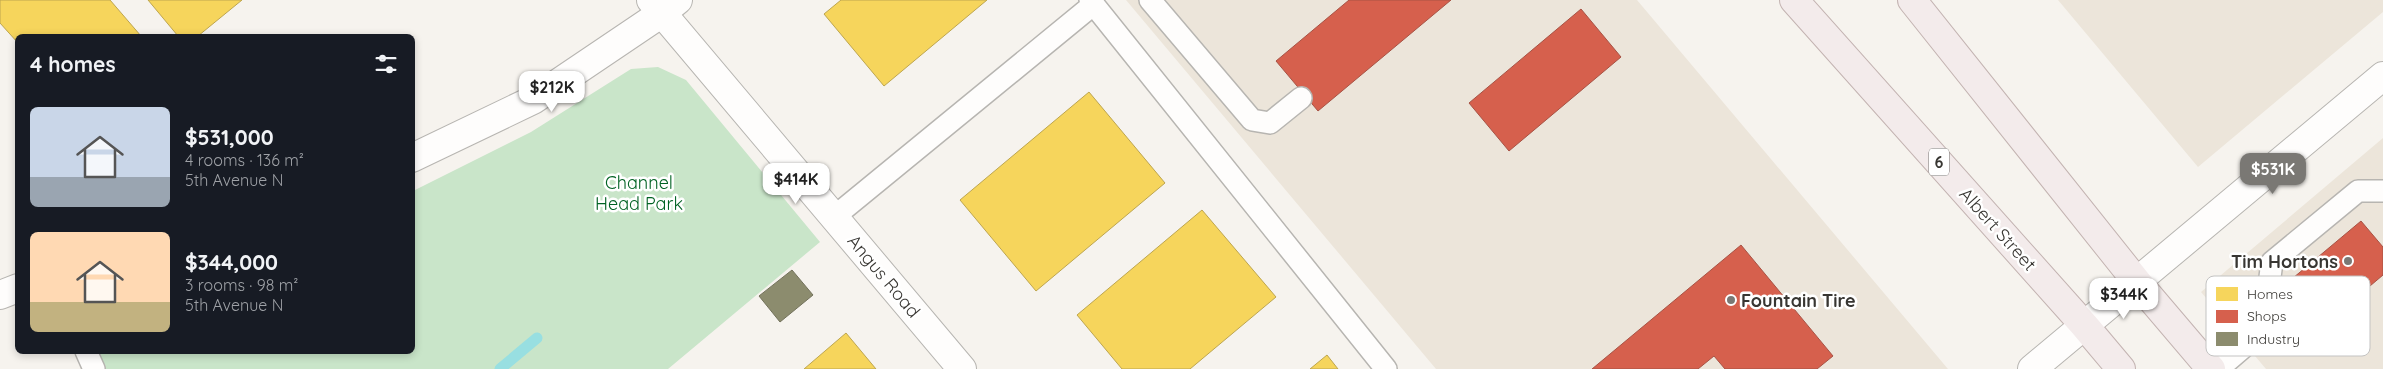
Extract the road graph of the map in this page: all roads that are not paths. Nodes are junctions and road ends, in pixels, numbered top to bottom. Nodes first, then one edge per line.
1 (1150, 0) edge
2 (1794, 0) edge
3 (1912, 0) edge
4 (1092, 2) edge
5 (664, 4) edge
6 (2383, 76) edge
7 (1301, 98) dead end
8 (415, 157) edge
9 (2383, 191) edge
10 (834, 217) junction
11 (2270, 276) edge
12 (2137, 282) junction
13 (15, 289) edge
14 (0, 295) edge
15 (2084, 325) junction
16 (87, 354) edge
17 (2233, 356) edge
18 (94, 369) edge
19 (962, 369) edge
20 (1386, 369) edge
21 (2032, 369) edge
22 (2121, 369) edge
23 (2211, 369) edge
24 (2218, 369) edge

1 - 7 lane
2 - 15 main road, Albert Street / 6
3 - 12 main road
4 - 10 lane
4 - 20 lane
5 - 8 street
5 - 10 street, Angus Road
6 - 12 street
9 - 11 lane
10 - 19 street, Angus Road
12 - 15 street
12 - 23 main road
13 - 14 street
15 - 21 street
15 - 22 main road, Albert Street / 6
16 - 18 lane
17 - 24 lane

